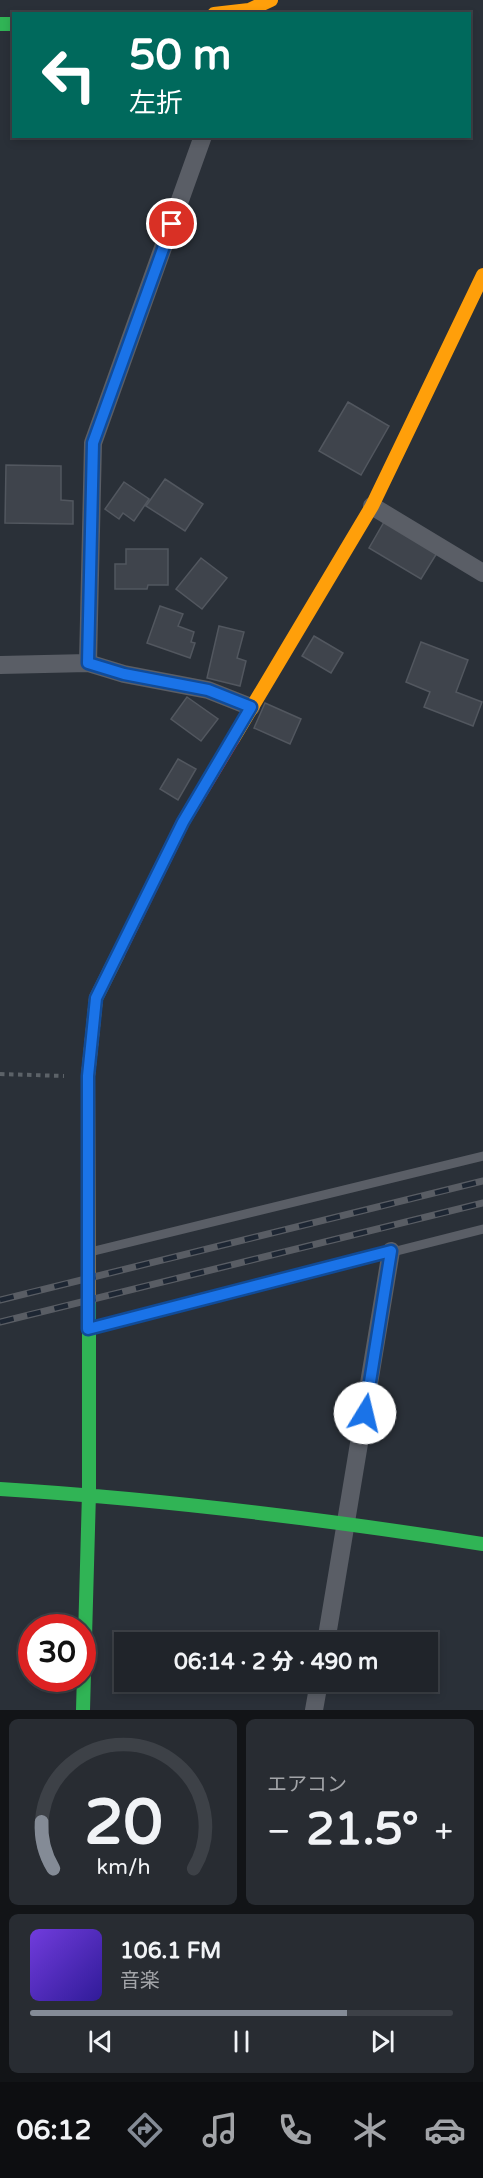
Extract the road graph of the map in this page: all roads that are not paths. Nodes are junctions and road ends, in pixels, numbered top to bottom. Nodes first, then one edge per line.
1 (271, 0) edge
2 (248, 12) edge
3 (202, 138) edge
4 (483, 275) edge
5 (372, 506) junction
6 (483, 573) edge
7 (88, 663) junction
8 (0, 665) edge
9 (251, 707) junction
10 (483, 1156) edge
11 (483, 1229) edge
12 (391, 1251) junction
13 (88, 1252) junction
14 (88, 1329) junction
15 (0, 1489) edge
16 (89, 1493) junction
17 (348, 1523) junction
18 (483, 1544) edge
19 (328, 1632) edge
20 (317, 1692) edge
21 (83, 1710) edge
22 (314, 1710) edge

1 - 2 street
3 - 7 street
4 - 5 street
5 - 6 street
5 - 9 street
7 - 8 street
7 - 9 street
9 - 13 street
10 - 13 lane
11 - 12 lane
12 - 14 lane
12 - 17 street
13 - 14 street
14 - 16 street
15 - 16 street
16 - 17 street
16 - 21 street
17 - 18 street
17 - 19 street
20 - 22 street

